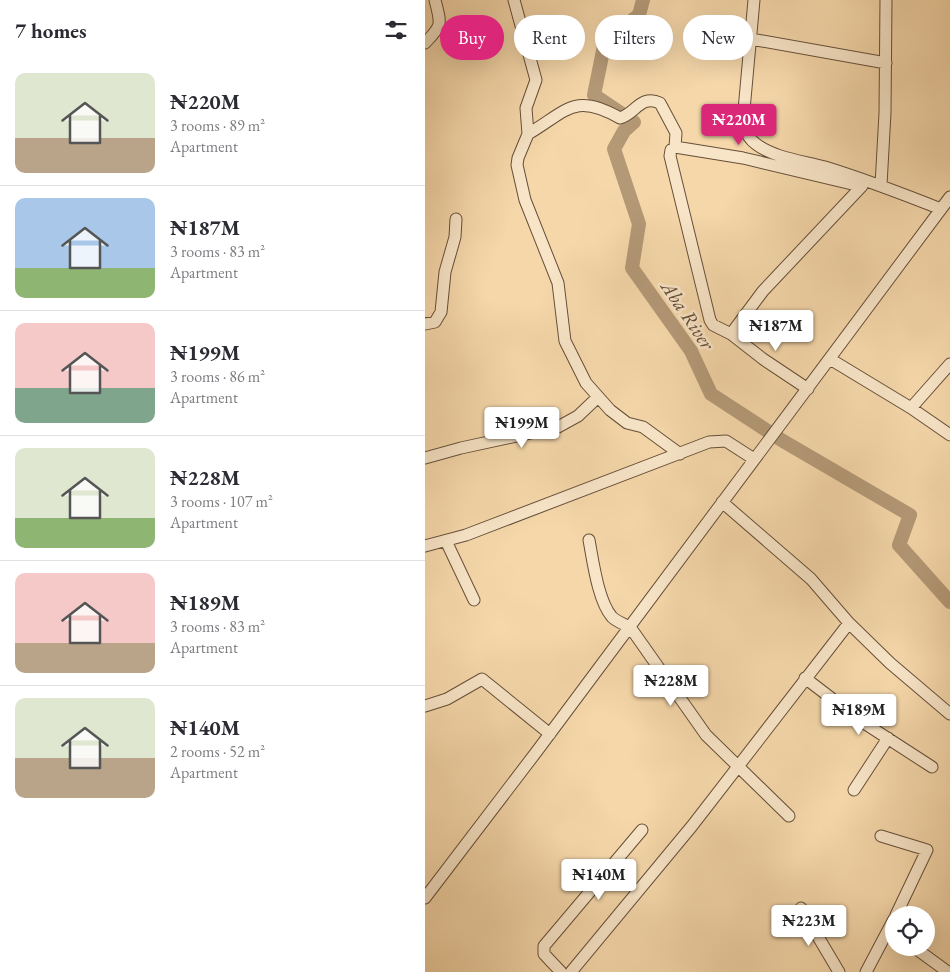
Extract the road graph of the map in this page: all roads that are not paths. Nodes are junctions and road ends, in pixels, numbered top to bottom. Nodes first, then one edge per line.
1 (435, 0) edge
2 (513, 0) edge
3 (754, 0) edge
4 (886, 0) edge
5 (753, 15) edge
6 (753, 39) edge
7 (425, 43) edge
8 (749, 60) edge
9 (886, 63) junction
10 (528, 134) junction
11 (675, 147) junction
12 (881, 185) junction
13 (862, 186) junction
14 (950, 198) edge
15 (941, 209) junction
16 (456, 220) dead end
17 (425, 324) edge
18 (731, 334) junction
19 (830, 359) junction
20 (950, 364) edge
21 (809, 389) junction
22 (598, 398) junction
23 (911, 408) junction
24 (950, 435) edge
25 (680, 454) junction
26 (425, 458) edge
27 (754, 459) junction
28 (722, 502) junction
29 (446, 540) junction
30 (589, 540) dead end
31 (425, 546) edge
32 (474, 600) dead end
33 (849, 623) junction
34 (630, 627) junction
35 (805, 678) junction
36 (425, 706) edge
37 (950, 714) edge
38 (550, 734) junction
39 (888, 738) junction
40 (736, 766) junction
41 (932, 766) dead end
42 (854, 790) dead end
43 (789, 816) dead end
44 (642, 830) dead end
45 (881, 836) dead end
46 (425, 898) edge
47 (900, 906) edge
48 (801, 908) dead end
49 (885, 939) edge
50 (926, 956) edge
51 (561, 972) edge
52 (571, 972) edge
53 (839, 972) edge
54 (866, 972) edge
55 (947, 972) edge

1 - 7 street
2 - 10 street
3 - 5 street
4 - 9 street
6 - 9 street
8 - 12 street
9 - 12 street
10 - 11 street
10 - 22 street
11 - 13 street
11 - 18 street
12 - 13 street
12 - 15 street
13 - 18 street
14 - 15 street
15 - 19 street
16 - 17 street
18 - 21 street
19 - 21 street
19 - 23 street
20 - 23 street
21 - 27 street
22 - 25 street
22 - 26 street
23 - 24 street
25 - 27 street
25 - 29 street
27 - 28 street
28 - 33 street
28 - 34 street
29 - 31 street
29 - 32 street
30 - 34 street
33 - 35 street
33 - 37 street
34 - 38 street
34 - 40 street
35 - 39 street
35 - 40 street
36 - 38 street
38 - 46 street
39 - 41 street
39 - 42 street
40 - 43 street
40 - 52 street
44 - 51 street
45 - 47 street
48 - 53 street
49 - 54 street
50 - 55 street

